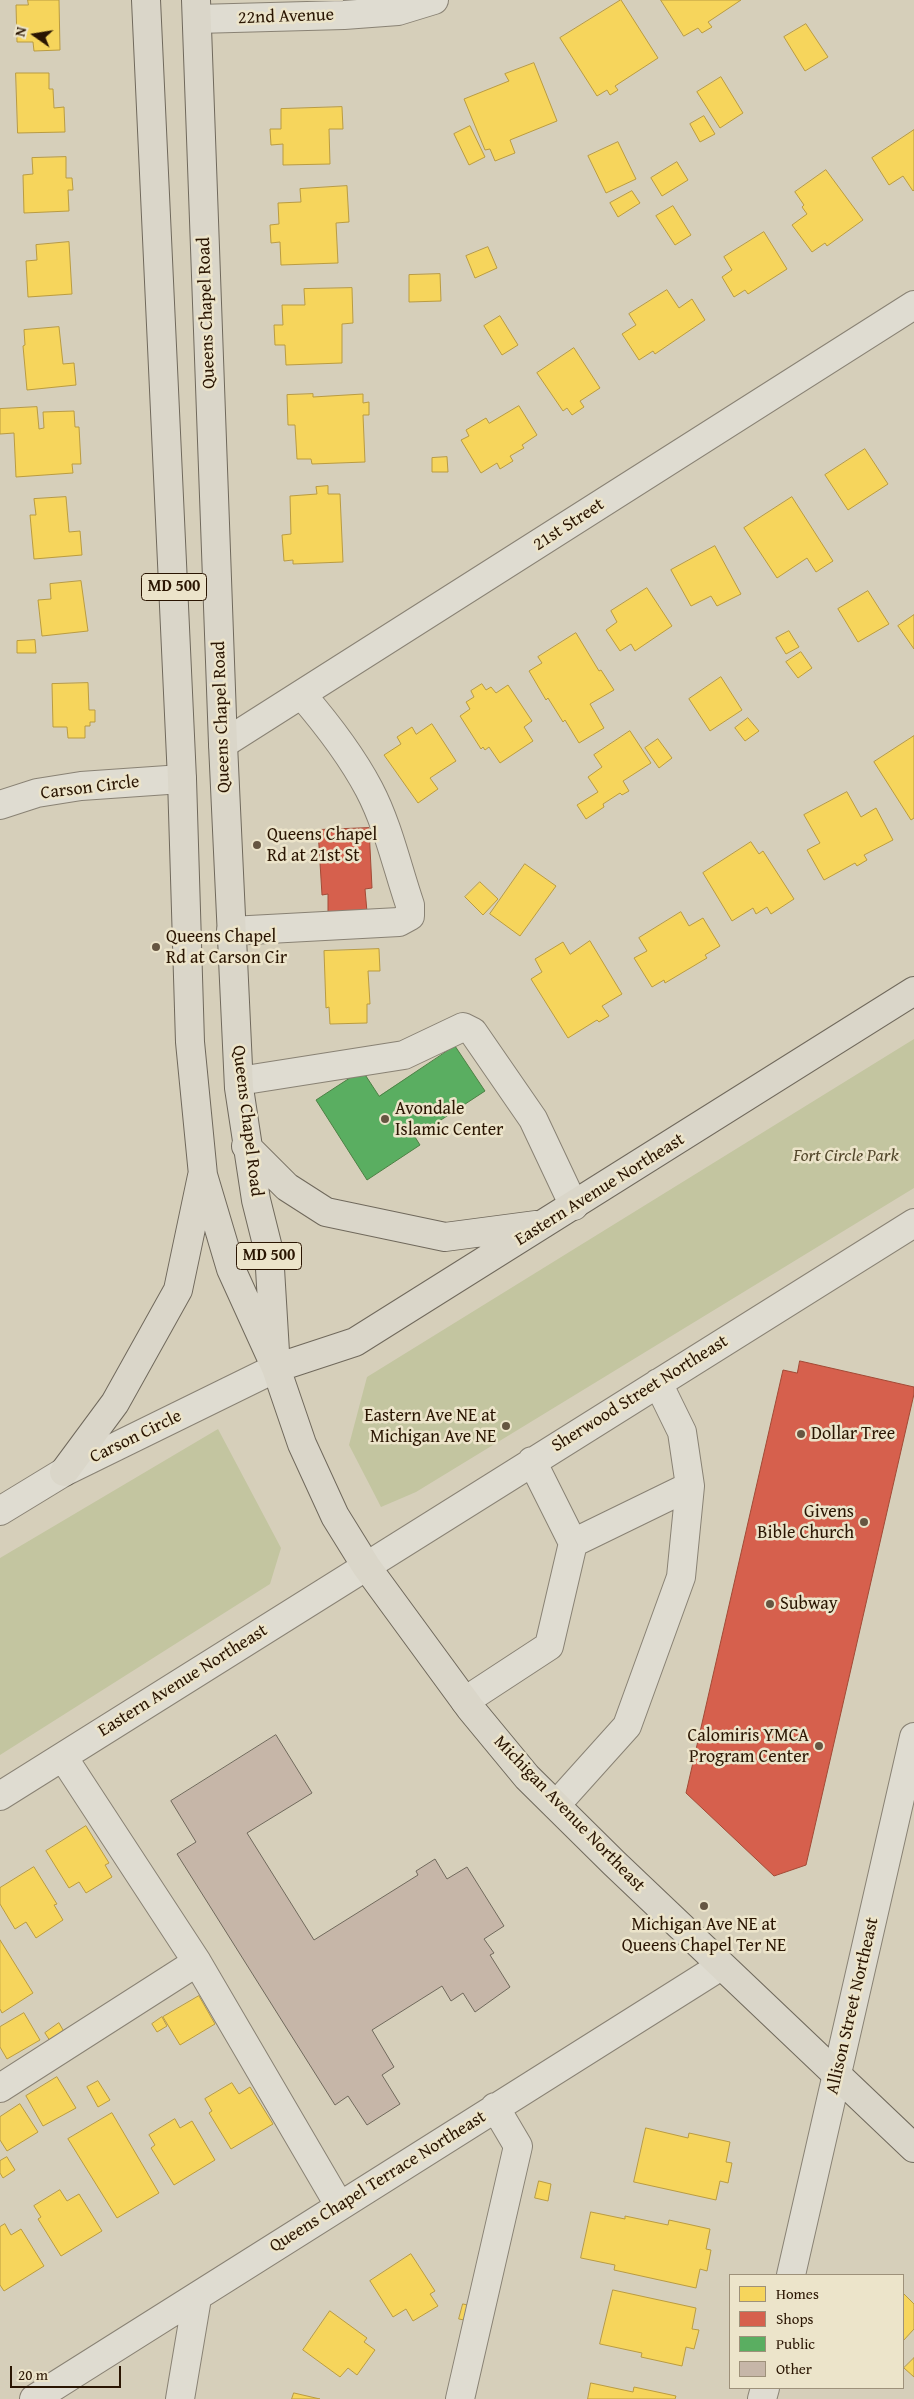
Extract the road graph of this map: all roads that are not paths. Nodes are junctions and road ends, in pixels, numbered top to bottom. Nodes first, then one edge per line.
1 (146, 0) edge
2 (434, 0) edge
3 (196, 10) edge
4 (914, 305) edge
5 (302, 695) junction
6 (223, 744) junction
7 (182, 779) junction
8 (0, 805) edge
9 (231, 931) junction
10 (914, 991) edge
11 (239, 1081) junction
12 (246, 1146) junction
13 (203, 1174) junction
14 (574, 1206) junction
15 (914, 1223) edge
16 (545, 1224) junction
17 (276, 1368) junction
18 (658, 1383) junction
19 (532, 1461) junction
20 (64, 1472) junction
21 (690, 1486) junction
22 (0, 1511) edge
23 (573, 1543) junction
24 (366, 1566) junction
25 (465, 1701) junction
26 (914, 1737) edge
27 (63, 1757) junction
28 (0, 1796) edge
29 (556, 1806) junction
30 (906, 1813) edge
31 (197, 1962) junction
32 (721, 1966) junction
33 (837, 2075) junction
34 (0, 2088) edge
35 (495, 2107) junction
36 (914, 2148) edge
37 (340, 2205) junction
38 (791, 2274) edge
39 (197, 2298) junction
40 (34, 2399) edge
41 (180, 2399) edge
42 (460, 2399) edge

1 - 7 main road, MD 500
2 - 3 street, 22nd Avenue
3 - 6 main road, Queens Chapel Road / MD 500
4 - 5 street, 21st Street
5 - 6 street, 21st Street
5 - 9 street
6 - 9 main road, Queens Chapel Road / MD 500
7 - 8 street, Carson Circle
7 - 13 main road, MD 500
9 - 11 main road, Queens Chapel Road / MD 500
10 - 14 main road, Eastern Avenue Northeast
11 - 12 main road, Queens Chapel Road / MD 500
11 - 14 street
12 - 16 main road
12 - 17 main road, Queens Chapel Road / MD 500
13 - 17 main road, MD 500
13 - 20 main road
14 - 16 main road, Eastern Avenue Northeast
15 - 18 street, Sherwood Street Northeast
16 - 17 main road, Eastern Avenue Northeast
17 - 20 street, Carson Circle
17 - 24 main road, Michigan Avenue Northeast
18 - 19 street, Sherwood Street Northeast
18 - 21 street
19 - 23 street
19 - 24 street, Sherwood Street Northeast
20 - 22 street, Carson Circle
21 - 23 street
21 - 29 street
23 - 25 street
24 - 25 main road, Michigan Avenue Northeast
24 - 27 street, Eastern Avenue Northeast
25 - 29 main road, Michigan Avenue Northeast
26 - 30 street, Allison Street Northeast
27 - 28 street, Eastern Avenue Northeast
27 - 31 street
29 - 32 main road, Michigan Avenue Northeast
30 - 33 street, Allison Street Northeast
31 - 34 street
31 - 37 street
32 - 33 main road, Michigan Avenue Northeast
32 - 35 street, Queens Chapel Terrace Northeast
33 - 36 main road, Michigan Avenue Northeast
33 - 38 street, Allison Street Northeast
35 - 37 street, Queens Chapel Terrace Northeast
35 - 42 street
37 - 39 street, Queens Chapel Terrace Northeast
39 - 40 street, Queens Chapel Terrace Northeast
39 - 41 street

